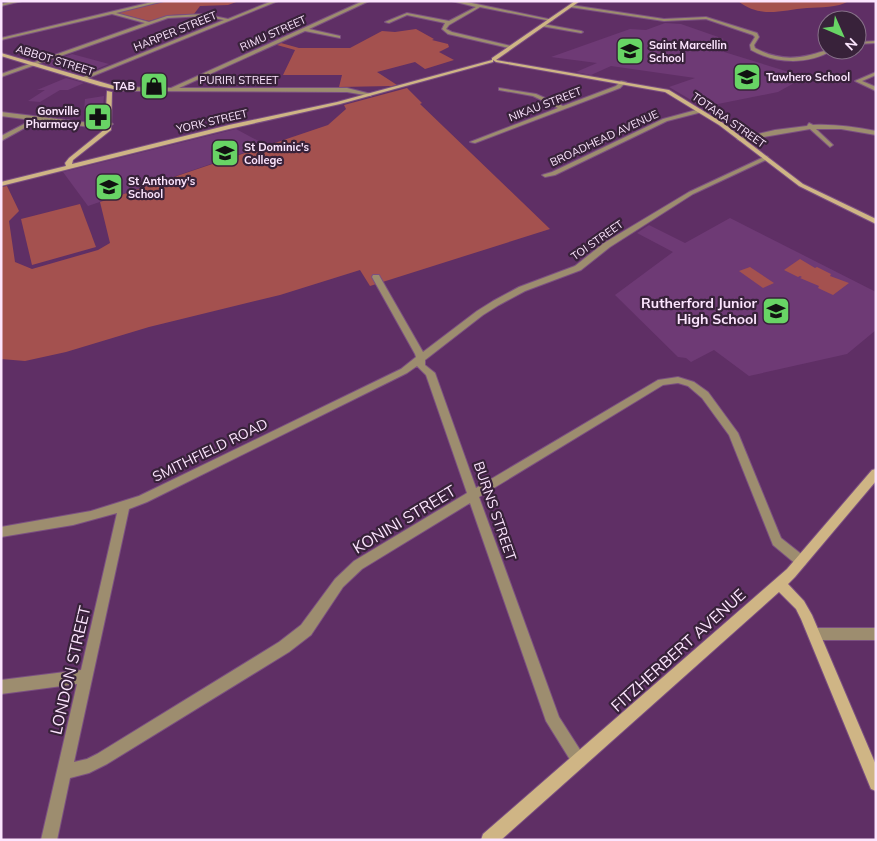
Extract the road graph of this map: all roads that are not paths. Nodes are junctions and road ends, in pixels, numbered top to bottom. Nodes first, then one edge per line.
1 (20, 1) edge
2 (162, 1) edge
3 (276, 1) edge
4 (367, 1) edge
5 (454, 1) edge
6 (578, 1) edge
7 (1, 5) edge
8 (502, 5) dead end
9 (480, 6) junction
10 (571, 6) junction
11 (495, 9) junction
12 (111, 13) junction
13 (228, 20) junction
14 (551, 20) junction
15 (387, 22) dead end
16 (149, 23) junction
17 (450, 23) junction
18 (543, 25) junction
19 (304, 30) junction
20 (589, 30) dead end
21 (338, 37) dead end
22 (1, 40) edge
23 (510, 48) junction
24 (1, 54) edge
25 (817, 55) edge
26 (494, 60) junction
27 (35, 64) junction
28 (876, 73) edge
29 (1, 76) edge
30 (81, 79) junction
31 (186, 82) junction
32 (623, 82) junction
33 (102, 85) junction
34 (501, 89) dead end
35 (876, 89) edge
36 (169, 90) junction
37 (189, 90) junction
38 (343, 90) junction
39 (122, 91) junction
40 (110, 93) junction
41 (369, 95) junction
42 (360, 98) junction
43 (111, 102) junction
44 (563, 108) junction
45 (700, 110) junction
46 (1, 114) edge
47 (37, 119) junction
48 (110, 124) junction
49 (809, 125) junction
50 (876, 125) edge
51 (874, 132) edge
52 (1, 139) edge
53 (740, 139) junction
54 (473, 142) dead end
55 (830, 144) dead end
56 (766, 158) junction
57 (70, 166) junction
58 (545, 175) dead end
59 (1, 184) edge
60 (876, 222) edge
61 (376, 277) dead end
62 (420, 360) junction
63 (876, 473) edge
64 (473, 495) junction
65 (124, 507) junction
66 (1, 532) edge
67 (800, 562) junction
68 (779, 583) junction
69 (815, 634) junction
70 (876, 634) edge
71 (86, 676) junction
72 (1, 687) edge
73 (578, 761) junction
74 (65, 772) junction
75 (876, 784) edge
76 (49, 840) edge
77 (489, 840) edge

1 - 7 street
2 - 12 street
3 - 13 street, HARPER STREET
4 - 19 street, RIMU STREET
5 - 9 street
6 - 10 main road, PURIRI STREET
8 - 11 street
9 - 11 street
9 - 17 street
10 - 14 main road, PURIRI STREET
10 - 25 street
11 - 14 street
12 - 16 street
12 - 22 street
13 - 16 street
13 - 30 street, HARPER STREET
14 - 18 main road, PURIRI STREET
15 - 17 street
16 - 27 street
17 - 23 street
18 - 20 street
18 - 23 main road, PURIRI STREET
19 - 21 street
19 - 31 street, RIMU STREET
23 - 26 main road, PURIRI STREET
24 - 27 main road, ABBOT STREET
26 - 32 main road, TOTARA STREET
26 - 41 main road, PURIRI STREET
27 - 29 street
27 - 30 main road, ABBOT STREET
28 - 35 street
30 - 33 main road, ABBOT STREET
31 - 36 street, RIMU STREET
31 - 37 street
32 - 44 street, NIKAU STREET
32 - 45 main road, TOTARA STREET
33 - 39 main road, ABBOT STREET
33 - 40 main road, ABBOT STREET
34 - 44 street
36 - 37 street, PURIRI STREET
36 - 39 street, PURIRI STREET
37 - 38 street, PURIRI STREET
38 - 41 street, PURIRI STREET
38 - 42 street, PURIRI STREET
39 - 40 main road
39 - 43 main road
40 - 43 main road
41 - 42 main road, PURIRI STREET
42 - 57 main road, YORK STREET
43 - 48 main road
44 - 54 street, NIKAU STREET
45 - 53 main road, TOTARA STREET
45 - 58 street, BROADHEAD AVENUE
46 - 47 street
47 - 48 street
47 - 52 street
48 - 57 main road
49 - 51 street
49 - 53 street
49 - 55 street
50 - 51 street
53 - 56 main road, TOTARA STREET
56 - 60 main road, TOTARA STREET
56 - 62 street, TOI STREET
57 - 59 main road, YORK STREET
61 - 62 street, BURNS STREET
62 - 64 street, BURNS STREET
62 - 65 street, SMITHFIELD ROAD
63 - 67 main road, FITZHERBERT AVENUE
64 - 67 street, KONINI STREET
64 - 73 street, BURNS STREET
64 - 74 street, KONINI STREET
65 - 66 street, SMITHFIELD ROAD
65 - 71 street, LONDON STREET
67 - 68 main road, FITZHERBERT AVENUE
68 - 69 main road
68 - 73 main road, FITZHERBERT AVENUE
69 - 70 street
69 - 75 main road
71 - 72 street
71 - 74 street, LONDON STREET
73 - 77 main road, FITZHERBERT AVENUE
74 - 76 street, LONDON STREET

